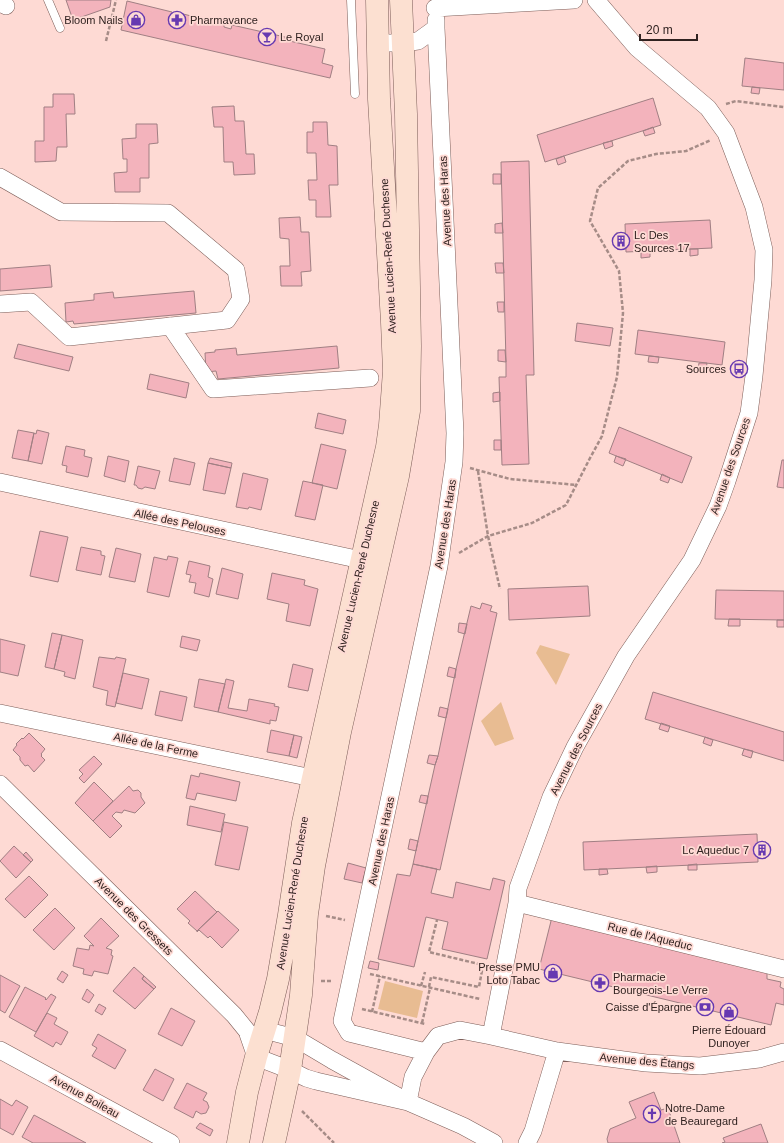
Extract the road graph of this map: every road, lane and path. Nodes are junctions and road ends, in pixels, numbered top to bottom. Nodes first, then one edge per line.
1 (48, 0) edge
2 (116, 0) edge
3 (351, 0) edge
4 (377, 0) edge
5 (401, 0) edge
6 (574, 0) edge
7 (596, 0) edge
8 (434, 4) edge
9 (60, 28) dead end
10 (436, 28) junction
11 (106, 41) dead end
12 (379, 43) junction
13 (403, 43) junction
14 (355, 94) dead end
15 (784, 107) edge
16 (708, 108) junction
17 (726, 133) junction
18 (0, 177) edge
19 (0, 304) edge
20 (170, 326) junction
21 (370, 378) dead end
22 (454, 462) junction
23 (478, 470) junction
24 (0, 482) edge
25 (577, 484) junction
26 (488, 536) junction
27 (361, 560) junction
28 (438, 566) junction
29 (500, 589) dead end
30 (0, 713) edge
31 (312, 778) junction
32 (0, 784) edge
33 (517, 903) junction
34 (307, 914) junction
35 (437, 920) dead end
36 (363, 924) junction
37 (784, 969) edge
38 (425, 972) dead end
39 (352, 976) junction
40 (380, 976) junction
41 (302, 979) junction
42 (421, 986) junction
43 (430, 988) junction
44 (498, 1003) junction
45 (345, 1008) junction
46 (372, 1012) junction
47 (422, 1024) junction
48 (264, 1030) junction
49 (438, 1036) junction
50 (492, 1036) junction
51 (295, 1038) junction
52 (0, 1050) edge
53 (557, 1051) junction
54 (426, 1052) junction
55 (784, 1052) edge
56 (256, 1057) junction
57 (290, 1070) junction
58 (408, 1102) junction
59 (282, 1108) junction
60 (171, 1143) edge
61 (238, 1143) edge
62 (274, 1143) edge
63 (334, 1143) edge
64 (494, 1143) edge
65 (527, 1143) edge

1 - 9 lane
2 - 11 path
3 - 14 lane
4 - 12 main road, Avenue Lucien-René Duchesne
5 - 13 main road, Avenue Lucien-René Duchesne
6 - 8 street
7 - 16 street, Avenue des Sources
8 - 10 street, Avenue des Haras
10 - 13 street
10 - 22 street, Avenue des Haras
12 - 13 street
12 - 27 main road, Avenue Lucien-René Duchesne
13 - 34 main road, Avenue Lucien-René Duchesne
15 - 16 path
16 - 17 street, Avenue des Sources
17 - 25 path
17 - 33 street, Avenue des Sources
18 - 20 street
19 - 20 street
20 - 21 street
22 - 23 path
22 - 28 street, Avenue des Haras
23 - 25 path
23 - 26 path
24 - 27 street, Allée des Pelouses
25 - 26 path
26 - 28 path
26 - 29 path
27 - 31 main road, Avenue Lucien-René Duchesne
28 - 36 street, Avenue des Haras
30 - 31 street, Allée de la Ferme
31 - 48 main road, Avenue Lucien-René Duchesne
32 - 56 street, Avenue des Gressets
33 - 37 street, Rue de l'Aqueduc
33 - 44 street, Avenue des Sources
34 - 36 path
34 - 41 main road, Avenue Lucien-René Duchesne
35 - 43 path
36 - 39 street, Avenue des Haras
38 - 42 path
39 - 40 path
39 - 41 path
39 - 45 street, Avenue des Haras
40 - 42 path
40 - 46 path
41 - 51 main road, Avenue Lucien-René Duchesne
42 - 43 path
43 - 44 path
43 - 47 path
44 - 50 street, Avenue des Sources
45 - 46 path
45 - 54 street, Avenue des Haras
46 - 47 path
47 - 49 path
48 - 51 street
48 - 56 main road, Avenue Lucien-René Duchesne
49 - 50 street, Avenue des Étangs
49 - 54 street
50 - 53 street, Avenue des Étangs
51 - 57 main road, Avenue Lucien-René Duchesne
51 - 58 street
52 - 60 street, Avenue Boileau
53 - 55 street, Avenue des Étangs
53 - 65 street
54 - 58 street
56 - 57 street
56 - 61 main road, Avenue Lucien-René Duchesne
57 - 58 street
57 - 59 main road, Avenue Lucien-René Duchesne
58 - 64 street
59 - 62 main road, Avenue Lucien-René Duchesne
59 - 63 path

